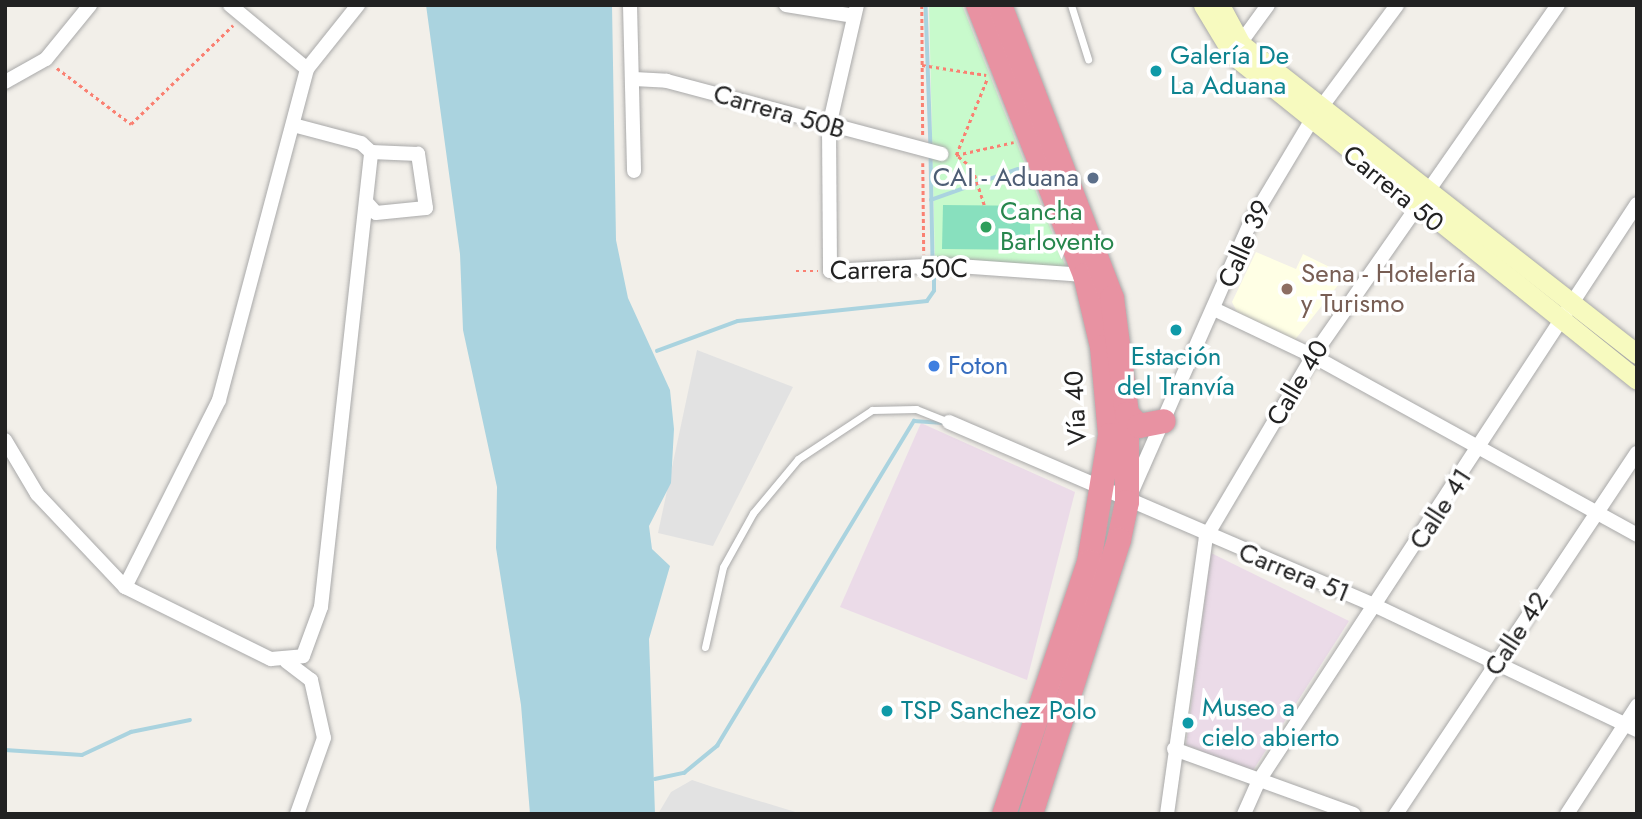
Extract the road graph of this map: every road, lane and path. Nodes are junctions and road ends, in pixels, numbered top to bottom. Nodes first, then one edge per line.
1 (90, 5) edge
2 (230, 5) edge
3 (358, 5) edge
4 (630, 5) edge
5 (786, 5) edge
6 (978, 5) edge
7 (1000, 5) edge
8 (1072, 5) edge
9 (1203, 5) edge
10 (1220, 5) edge
11 (1268, 5) edge
12 (1397, 5) edge
13 (1558, 5) edge
14 (855, 11) edge
15 (240, 18) junction
16 (1236, 49) junction
17 (46, 59) junction
18 (1088, 59) dead end
19 (922, 65) dead end
20 (994, 67) dead end
21 (306, 69) junction
22 (990, 74) junction
23 (634, 79) junction
24 (5, 82) edge
25 (1316, 114) junction
26 (293, 125) junction
27 (830, 126) junction
28 (1024, 140) dead end
29 (371, 152) junction
30 (936, 154) junction
31 (634, 171) dead end
32 (1425, 188) junction
33 (368, 201) junction
34 (1637, 204) edge
35 (985, 205) dead end
36 (1413, 206) junction
37 (796, 271) dead end
38 (830, 271) junction
39 (1085, 275) junction
40 (1572, 305) junction
41 (1216, 310) junction
42 (1560, 322) junction
43 (1637, 354) edge
44 (1313, 356) junction
45 (1637, 380) edge
46 (1127, 414) junction
47 (1164, 421) junction
48 (949, 422) joint
49 (5, 440) edge
50 (1481, 447) junction
51 (1637, 453) edge
52 (1115, 498) junction
53 (1597, 510) junction
54 (1637, 535) edge
55 (1206, 537) junction
56 (125, 587) junction
57 (1378, 607) junction
58 (705, 647) dead end
59 (287, 662) junction
60 (1498, 665) junction
61 (1637, 706) edge
62 (1631, 728) edge
63 (1174, 749) junction
64 (1258, 782) junction
65 (297, 814) edge
66 (1004, 814) edge
67 (1031, 814) edge
68 (1167, 814) edge
69 (1244, 814) edge
70 (1354, 814) edge
71 (1396, 814) edge
72 (1567, 814) edge

1 - 17 street
2 - 15 street
3 - 21 street
4 - 23 street
5 - 14 street
6 - 39 highway, Vía 40
7 - 46 highway, Vía 40
8 - 18 lane
9 - 16 street, Carrera 50
10 - 16 street, Carrera 50
11 - 16 street
12 - 25 street, Calle 39
13 - 32 street, Calle 40
14 - 27 street
15 - 17 path
15 - 21 street
16 - 25 street, Carrera 50
17 - 24 street
19 - 22 path
20 - 22 path
21 - 26 street
22 - 30 path
23 - 27 street, Carrera 50B
23 - 31 street
25 - 32 street, Carrera 50
25 - 36 street, Carrera 50
25 - 41 street, Calle 39
26 - 29 street
26 - 56 street
27 - 30 street, Carrera 50B
27 - 38 street
28 - 30 path
29 - 33 street
29 - 33 street
30 - 35 path
32 - 36 street, Calle 40
32 - 40 street, Carrera 50
33 - 59 street
34 - 40 street, Calle 41
36 - 42 street, Carrera 50
36 - 44 street, Calle 40
37 - 38 path, Carrera 50C
38 - 39 street, Carrera 50C
39 - 52 highway, Vía 40
40 - 42 street, Calle 41
40 - 43 street, Carrera 50
41 - 44 street
41 - 47 street, Calle 39
42 - 45 street, Carrera 50
42 - 50 street, Calle 41
44 - 50 street
44 - 55 street, Calle 40
46 - 47 highway
46 - 52 highway, Vía 40
47 - 52 street, Calle 39
48 - 52 street, Carrera 51
48 - 58 lane
49 - 56 street
50 - 53 street
50 - 57 street, Calle 41
51 - 53 street, Calle 42
52 - 55 street, Carrera 51
52 - 66 highway, Vía 40
52 - 67 highway, Vía 40
53 - 54 street
53 - 60 street, Calle 42
55 - 57 street, Carrera 51
55 - 63 street, Calle 40
56 - 59 street
57 - 60 street, Carrera 51
57 - 64 street, Calle 41
59 - 65 street
60 - 62 street, Carrera 51
60 - 71 street, Calle 42
61 - 62 street
62 - 72 street
63 - 64 street
63 - 68 street, Calle 40
64 - 69 street, Calle 41
64 - 70 street

